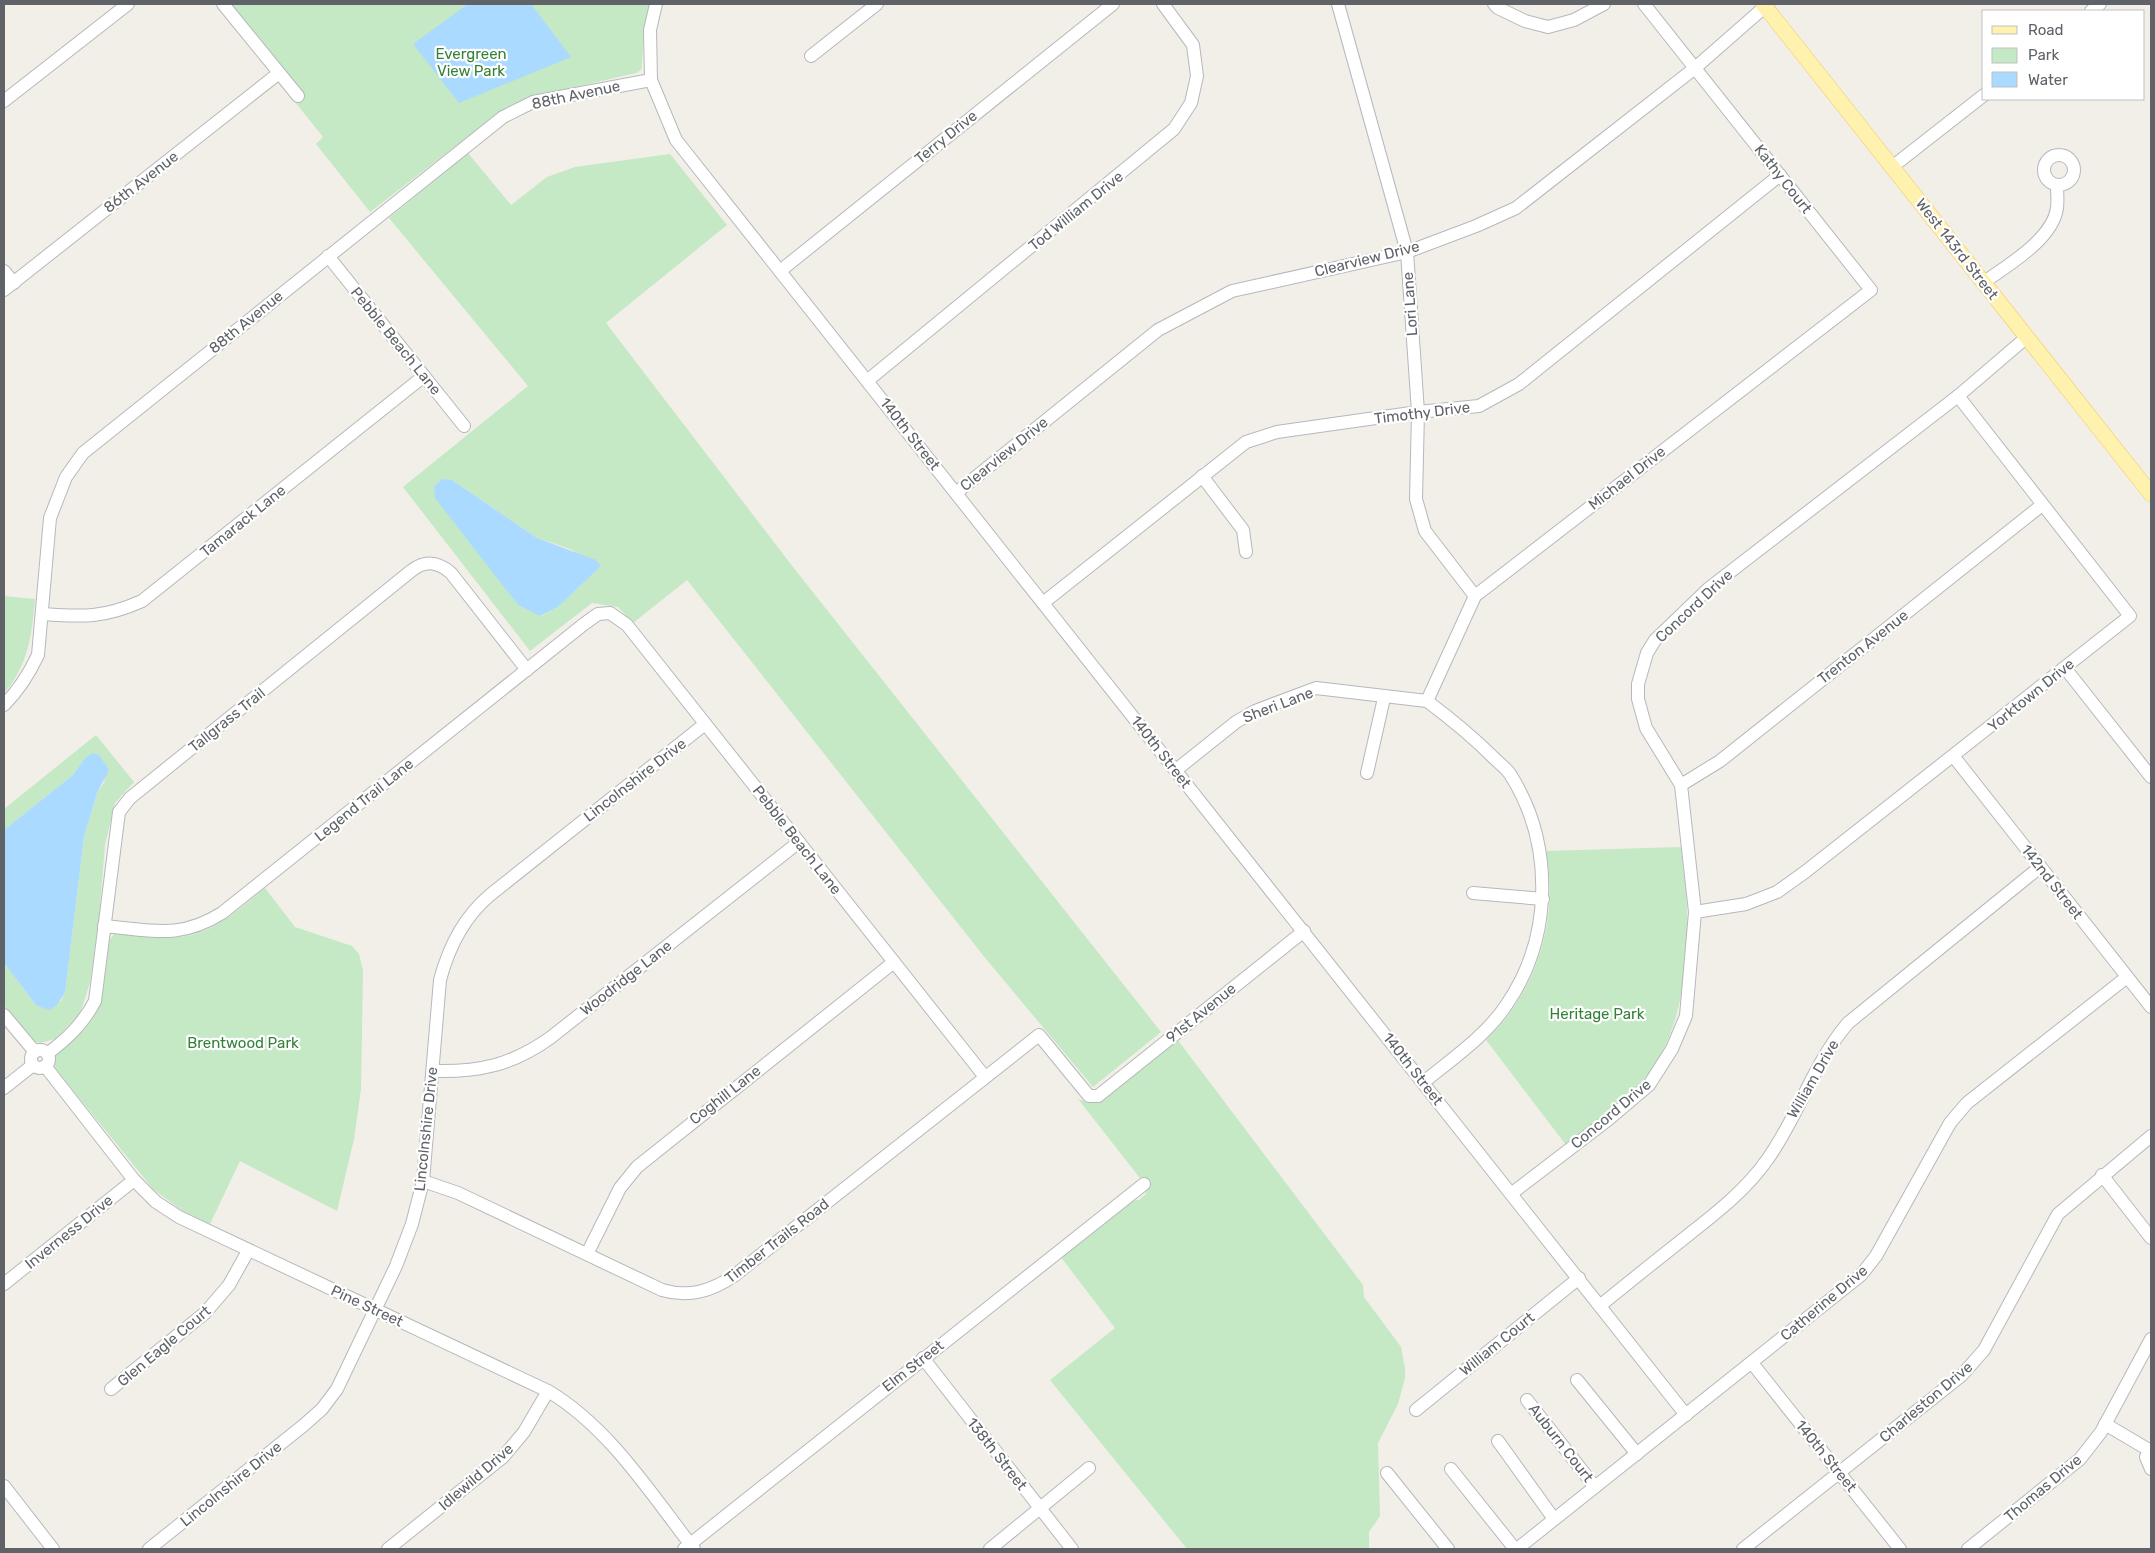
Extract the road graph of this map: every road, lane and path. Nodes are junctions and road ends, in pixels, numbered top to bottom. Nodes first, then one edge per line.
1 (128, 4) edge
2 (223, 4) edge
3 (656, 4) edge
4 (1113, 4) edge
5 (1163, 4) edge
6 (1338, 4) edge
7 (1494, 4) edge
8 (1604, 4) edge
9 (1644, 4) edge
10 (1765, 5) edge
11 (870, 6) edge
12 (811, 56) dead end
13 (1695, 68) junction
14 (279, 73) junction
15 (651, 80) junction
16 (298, 96) dead end
17 (1982, 97) edge
18 (4, 101) edge
19 (1892, 167) junction
20 (1780, 175) junction
21 (2057, 185) dead end
22 (1407, 252) junction
23 (328, 256) junction
24 (4, 271) edge
25 (780, 271) junction
26 (1984, 282) junction
27 (9, 286) edge
28 (1871, 290) joint
29 (2027, 337) junction
30 (424, 376) junction
31 (867, 381) junction
32 (1958, 396) junction
33 (1418, 412) junction
34 (464, 426) dead end
35 (1202, 476) junction
36 (956, 493) junction
37 (2151, 494) edge
38 (2042, 505) junction
39 (1246, 552) dead end
40 (1474, 596) junction
41 (1043, 603) junction
42 (604, 613) joint
43 (43, 614) junction
44 (2065, 668) junction
45 (527, 670) junction
46 (1384, 698) junction
47 (1427, 702) junction
48 (4, 705) edge
49 (705, 724) junction
50 (1954, 757) junction
51 (1176, 770) junction
52 (1367, 773) dead end
53 (2151, 777) edge
54 (1681, 785) junction
55 (799, 842) junction
56 (2040, 867) junction
57 (1473, 894) dead end
58 (1543, 899) junction
59 (1695, 912) junction
60 (104, 926) junction
61 (1304, 931) junction
62 (894, 962) junction
63 (2128, 977) junction
64 (2151, 1007) edge
65 (4, 1015) edge
66 (1039, 1035) joint
67 (40, 1059) junction
68 (434, 1070) junction
69 (984, 1076) junction
70 (1424, 1082) junction
71 (4, 1088) edge
72 (2151, 1136) edge
73 (2102, 1175) junction
74 (134, 1180) junction
75 (423, 1181) junction
76 (1144, 1184) dead end
77 (1511, 1194) junction
78 (2151, 1238) edge
79 (248, 1251) junction
80 (587, 1254) junction
81 (1579, 1278) junction
82 (4, 1284) edge
83 (1601, 1305) junction
84 (374, 1309) junction
85 (2151, 1339) edge
86 (923, 1358) junction
87 (1752, 1363) junction
88 (1577, 1380) dead end
89 (111, 1389) dead end
90 (548, 1391) junction
91 (1527, 1400) dead end
92 (1416, 1410) dead end
93 (1686, 1415) junction
94 (2105, 1424) junction
95 (1498, 1441) dead end
96 (2150, 1449) edge
97 (1637, 1454) junction
98 (1089, 1468) dead end
99 (1451, 1469) dead end
100 (2151, 1469) edge
101 (1387, 1473) dead end
102 (1839, 1473) junction
103 (4, 1486) edge
104 (1595, 1487) junction
105 (1040, 1510) junction
106 (1554, 1519) junction
107 (689, 1548) edge
108 (53, 1549) edge
109 (149, 1549) edge
110 (388, 1549) edge
111 (990, 1549) edge
112 (1072, 1549) edge
113 (1448, 1549) edge
114 (1516, 1549) edge
115 (1743, 1549) edge
116 (1900, 1549) edge
117 (1968, 1549) edge

1 - 18 street
2 - 14 street
3 - 15 street
4 - 25 street, Terry Drive
5 - 31 street, Tod William Drive
6 - 22 street, Lori Lane
7 - 8 street
9 - 13 street
10 - 13 street, Clearview Drive
10 - 19 main road, West 143rd Street
11 - 12 street
13 - 20 street, Kathy Court
13 - 22 street, Clearview Drive
14 - 16 street
14 - 27 street, 86th Avenue
15 - 23 street, 88th Avenue
15 - 25 street, 140th Street
17 - 19 street
19 - 26 main road, West 143rd Street
20 - 28 street, Kathy Court
20 - 33 street, Timothy Drive
21 - 26 street
22 - 33 street, Lori Lane
22 - 36 street, Clearview Drive
23 - 30 street, Pebble Beach Lane
23 - 43 street, 88th Avenue
24 - 27 street
25 - 31 street, 140th Street
26 - 29 main road, West 143rd Street
28 - 40 street, Michael Drive
29 - 32 street, Concord Drive
29 - 37 main road, West 143rd Street
30 - 34 street, Pebble Beach Lane
30 - 43 street, Tamarack Lane
31 - 36 street, 140th Street
32 - 38 street, Yorktown Drive
32 - 54 street, Concord Drive
33 - 35 street, Timothy Drive
33 - 40 street, Lori Lane
35 - 39 street
35 - 41 street, Timothy Drive
36 - 41 street, 140th Street
38 - 44 street, Yorktown Drive
38 - 54 street, Trenton Avenue
40 - 47 street, Michael Drive
41 - 51 street, 140th Street
42 - 45 street, Legend Trail Lane
42 - 49 street, Pebble Beach Lane
43 - 48 street, 88th Avenue
44 - 50 street, Yorktown Drive
44 - 53 street
45 - 60 street, Legend Trail Lane
45 - 60 street, Tallgrass Trail
46 - 47 street, Sheri Lane
46 - 51 street, Sheri Lane
46 - 52 street
47 - 58 street
49 - 55 street, Pebble Beach Lane
49 - 68 street, Lincolnshire Drive
50 - 56 street, 142nd Street
50 - 59 street, Yorktown Drive
51 - 61 street, 140th Street
54 - 59 street, Concord Drive
55 - 62 street, Pebble Beach Lane
55 - 68 street, Woodridge Lane
56 - 63 street, 142nd Street
56 - 83 street, William Drive
57 - 58 street
58 - 70 street
59 - 77 street, Concord Drive
60 - 67 street, Tallgrass Trail
61 - 66 street, 91st Avenue
61 - 70 street, 140th Street
62 - 69 street, Pebble Beach Lane
62 - 80 street, Coghill Lane
63 - 64 street, 142nd Street
63 - 87 street, Catherine Drive
65 - 67 street, Pine Street
66 - 69 street, Timber Trails Road
67 - 71 street, Tallgrass Trail
67 - 74 street, Pine Street
68 - 75 street, Lincolnshire Drive
69 - 80 street, Timber Trails Road
70 - 77 street, 140th Street
72 - 73 street, Charleston Drive
73 - 78 street
73 - 102 street, Charleston Drive
74 - 79 street, Pine Street
74 - 82 street, Inverness Drive
75 - 80 street, Timber Trails Road
75 - 84 street, Lincolnshire Drive
76 - 86 street, Elm Street
77 - 81 street, 140th Street
79 - 84 street, Pine Street
79 - 89 street, Glen Eagle Court
81 - 83 street, 140th Street
81 - 92 street, William Court
83 - 93 street, 140th Street
84 - 90 street, Pine Street
84 - 109 street, Lincolnshire Drive
85 - 94 street, Thomas Drive
86 - 105 street, 138th Street
86 - 107 street, Elm Street
87 - 93 street, Catherine Drive
87 - 102 street, 140th Street
88 - 97 street
90 - 107 street, Pine Street
90 - 110 street, Idlewild Drive
91 - 104 street, Auburn Court
93 - 97 street, Catherine Drive
94 - 96 street
94 - 117 street, Thomas Drive
95 - 106 street
96 - 100 street
97 - 104 street, Catherine Drive
98 - 105 street
99 - 114 street
101 - 113 street
102 - 115 street, Charleston Drive
102 - 116 street, 140th Street
103 - 108 street
104 - 106 street, Catherine Drive
105 - 111 street
105 - 112 street, 138th Street
106 - 114 street, Catherine Drive

